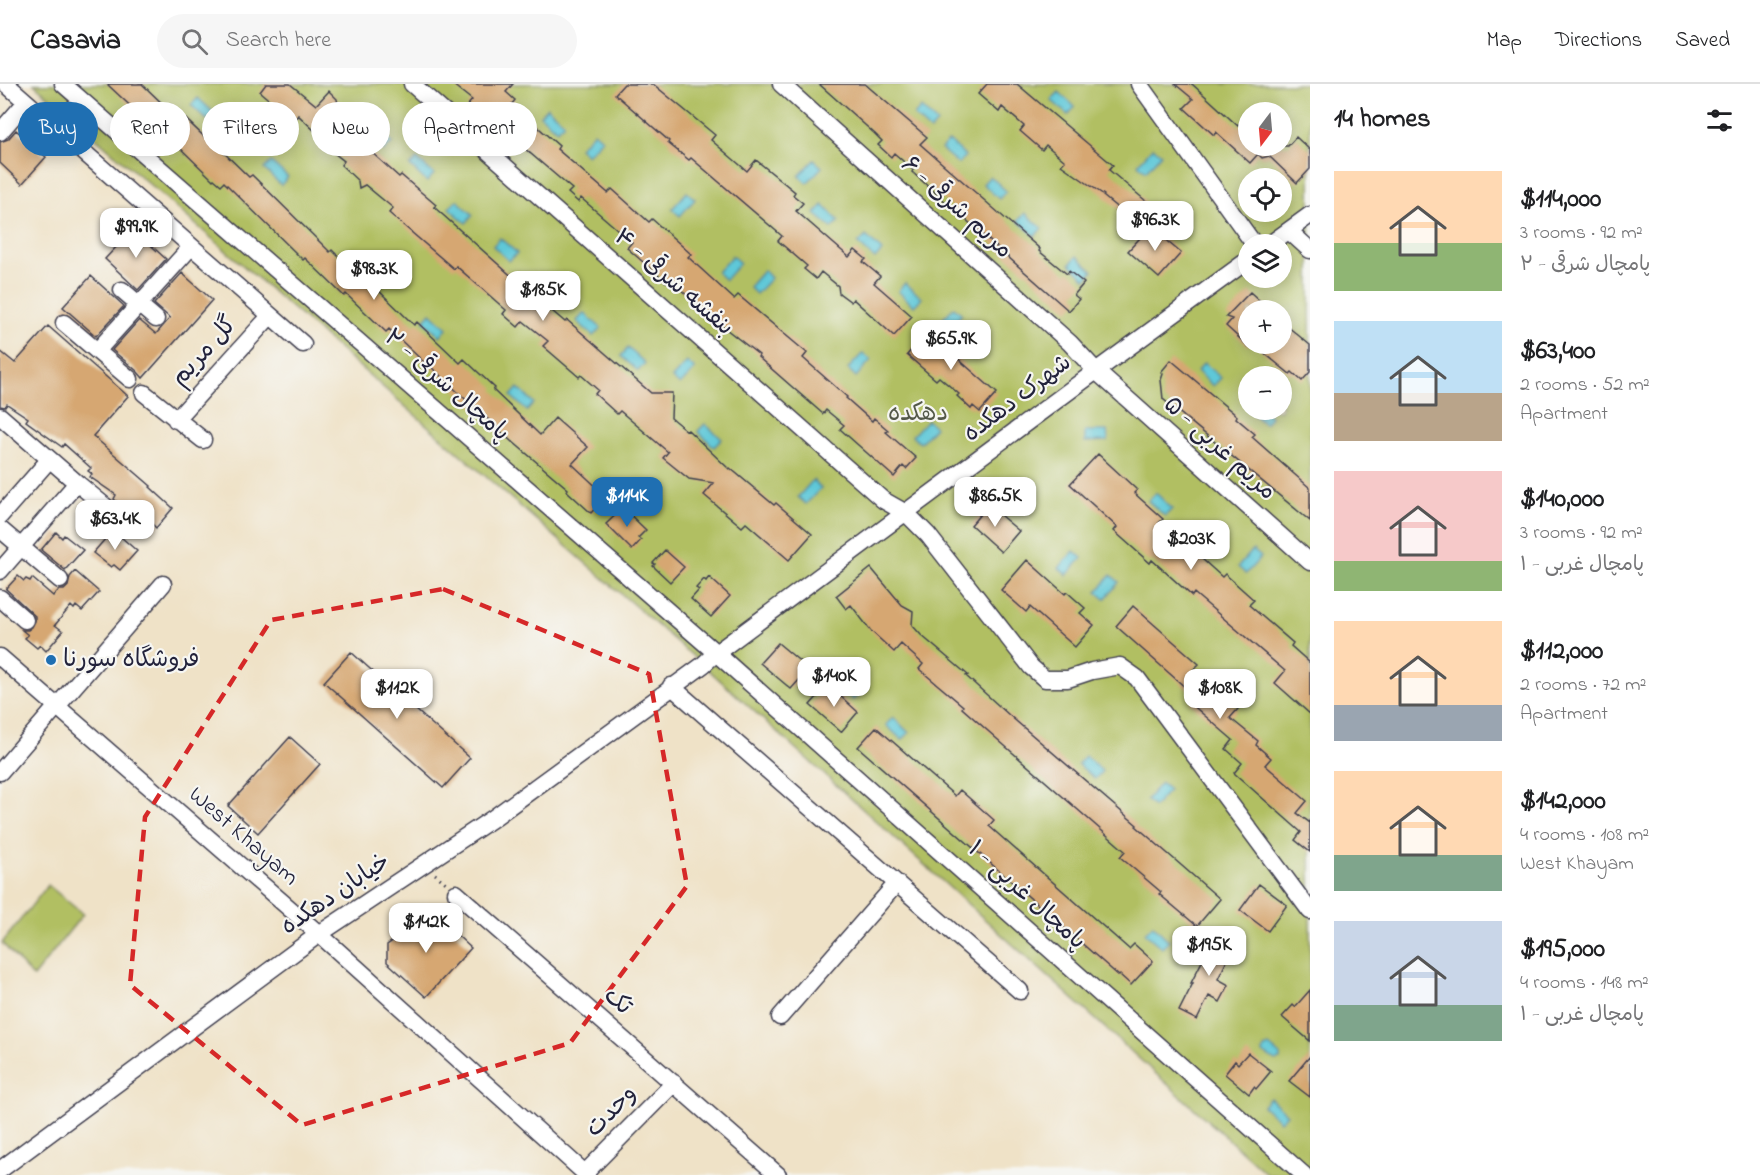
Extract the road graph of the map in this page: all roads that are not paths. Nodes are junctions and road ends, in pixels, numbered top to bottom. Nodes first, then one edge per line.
1 (6, 84) edge
2 (63, 84) edge
3 (412, 84) edge
4 (781, 84) edge
5 (1139, 84) edge
6 (26, 102) edge
7 (18, 111) edge
8 (0, 132) edge
9 (87, 156) edge
10 (1310, 215) edge
11 (1289, 231) junction
12 (1247, 234) edge
13 (1285, 234) edge
14 (191, 247) junction
15 (1310, 250) edge
16 (1238, 267) edge
17 (122, 290) dead end
18 (139, 304) junction
19 (270, 316) junction
20 (156, 319) dead end
21 (64, 323) dead end
22 (303, 344) dead end
23 (97, 351) junction
24 (1096, 371) junction
25 (130, 379) dead end
26 (144, 393) dead end
27 (0, 416) edge
28 (176, 420) junction
29 (203, 440) dead end
30 (49, 460) junction
31 (77, 483) junction
32 (906, 513) junction
33 (0, 516) edge
34 (128, 525) dead end
35 (0, 530) edge
36 (21, 547) junction
37 (1310, 562) edge
38 (0, 571) edge
39 (60, 580) dead end
40 (164, 584) dead end
41 (0, 598) edge
42 (25, 620) dead end
43 (716, 653) junction
44 (0, 657) edge
45 (703, 665) joint
46 (671, 686) junction
47 (57, 707) junction
48 (0, 772) edge
49 (897, 883) junction
50 (456, 893) road end
51 (1310, 911) edge
52 (319, 934) junction
53 (1020, 990) dead end
54 (780, 1017) dead end
55 (674, 1083) junction
56 (0, 1170) edge
57 (586, 1174) edge
58 (778, 1175) edge
59 (1304, 1175) edge

1 - 6 street
2 - 43 street, پامچال شرقی - ۲
3 - 32 street, بنفشه شرقی - ۴
4 - 24 street, مریم شرقی - ۶
5 - 12 street
7 - 8 street
9 - 14 street
10 - 11 street
11 - 13 street
11 - 15 street
14 - 18 street
14 - 19 street
16 - 24 street, شهرک دهکده
17 - 18 street
18 - 20 street
18 - 23 street
19 - 22 street
19 - 28 street, گل مریم
21 - 23 street
23 - 25 street
24 - 32 street, شهرک دهکده
24 - 37 street, مریم غربی - ۵
26 - 28 street
27 - 30 street
28 - 29 street
30 - 31 street
30 - 33 street
31 - 34 street
31 - 36 street
32 - 43 street, شهرک دهکده
32 - 51 street, بنفشه شرقی - ۴
35 - 36 street
36 - 38 street
36 - 39 street
40 - 47 street
41 - 42 street
43 - 45 street, شهرک دهکده
43 - 59 street, پامچال غربی - ۱
44 - 47 street, West Khayam
45 - 46 street, خیابان دهکده
46 - 49 street
46 - 52 street, خیابان دهکده
47 - 48 street
47 - 52 street, West Khayam
49 - 53 street
49 - 54 street
50 - 55 street, تک
52 - 56 street, خیابان دهکده
52 - 57 street, West Khayam
55 - 57 street, وحدت
55 - 58 street, تک

